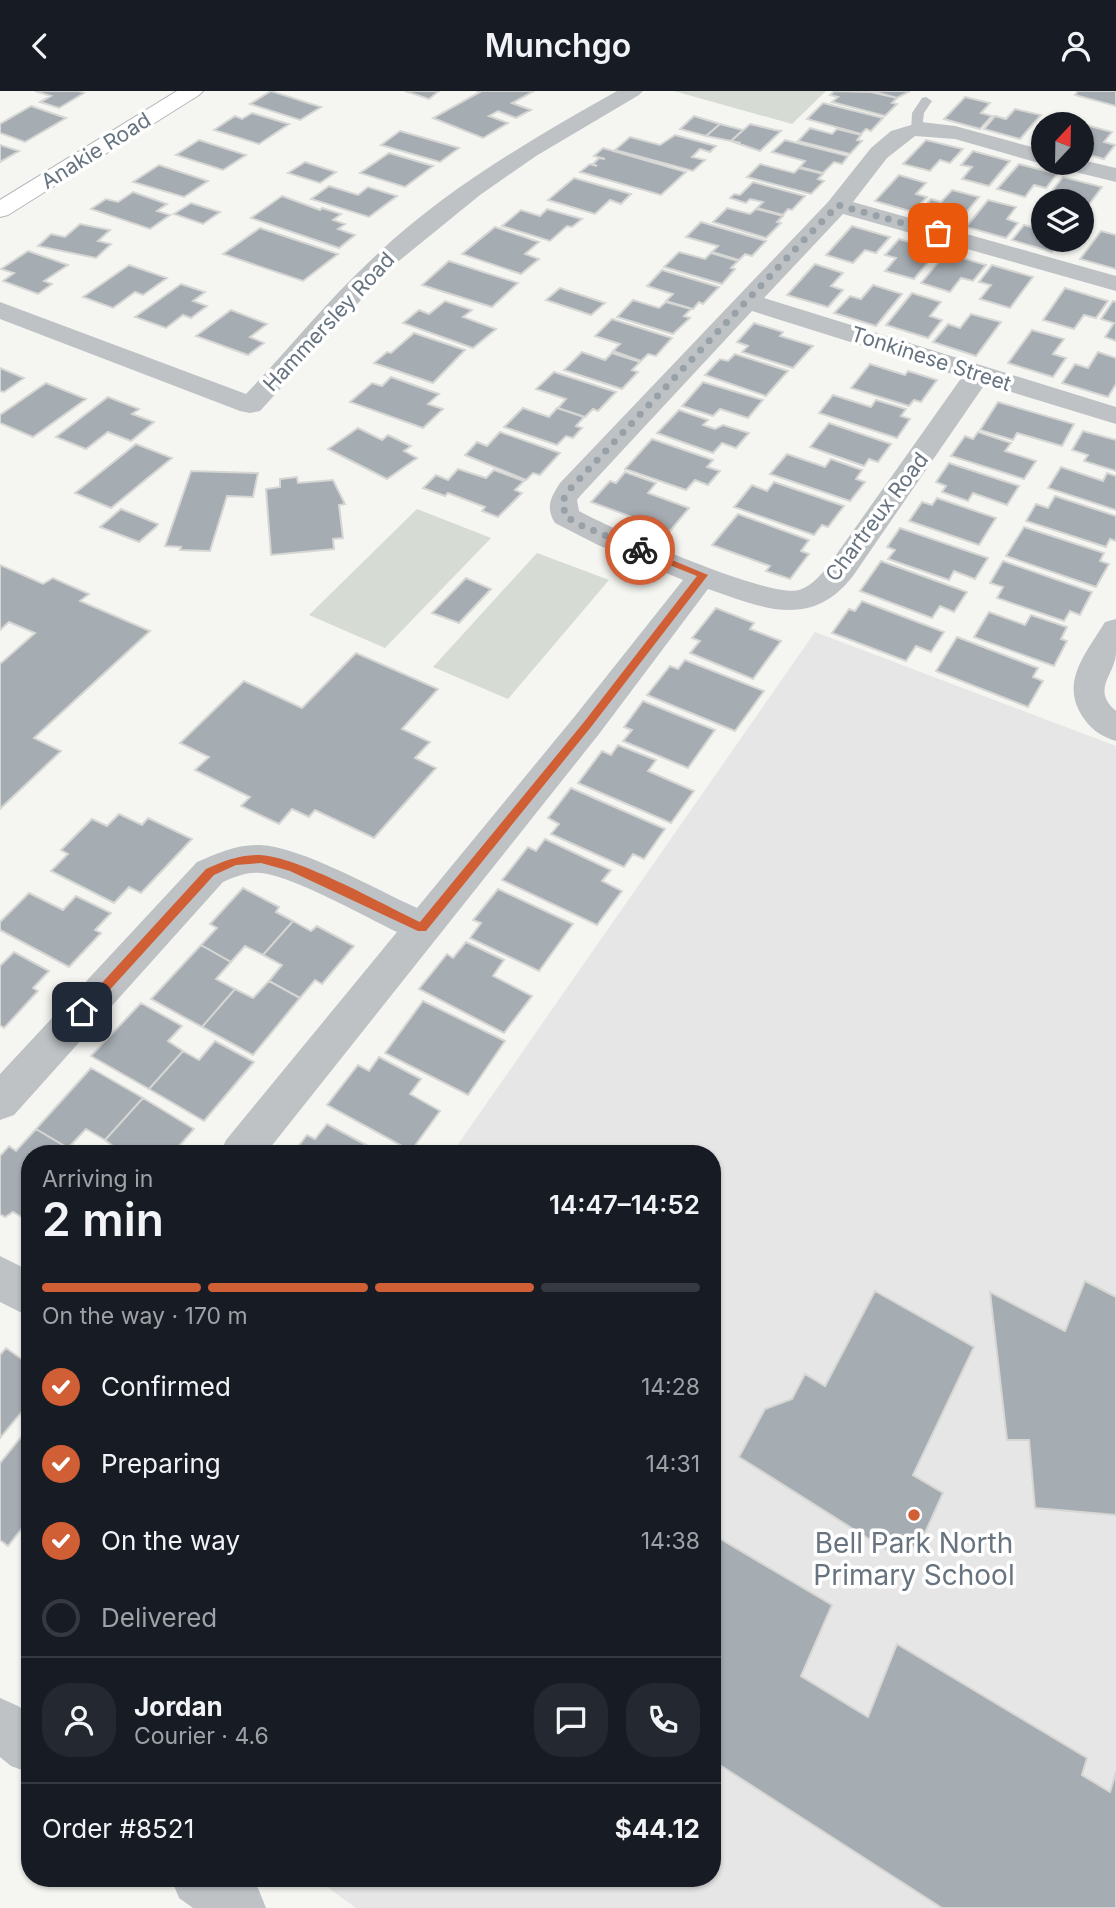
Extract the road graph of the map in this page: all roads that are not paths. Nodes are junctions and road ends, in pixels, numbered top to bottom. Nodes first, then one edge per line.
1 (192, 91) edge
2 (632, 91) edge
3 (926, 101) dead end
4 (916, 129) junction
5 (1031, 153) edge
6 (1094, 170) edge
7 (1116, 175) edge
8 (838, 205) junction
9 (3, 206) edge
10 (1116, 283) edge
11 (746, 301) junction
12 (0, 310) edge
13 (977, 375) junction
14 (1116, 416) edge
15 (703, 575) junction
16 (1116, 630) edge
17 (1116, 729) edge
18 (422, 927) junction
19 (0, 1102) edge
20 (247, 1145) edge
21 (0, 1276) edge
22 (21, 1290) edge
23 (0, 1724) edge
24 (21, 1740) edge
25 (211, 1887) edge
26 (238, 1908) edge

1 - 9 main road, Anakie Road
2 - 12 street, Hammersley Road
3 - 4 lane
4 - 5 street
4 - 8 street
6 - 7 street
8 - 10 street
8 - 11 street
11 - 13 street, Tonkinese Street
11 - 15 street, Chartreux Road
13 - 14 street, Tonkinese Street
13 - 15 street, Chartreux Road
15 - 18 street
16 - 17 street
18 - 19 street
18 - 20 street
21 - 22 street
23 - 24 street
25 - 26 street

